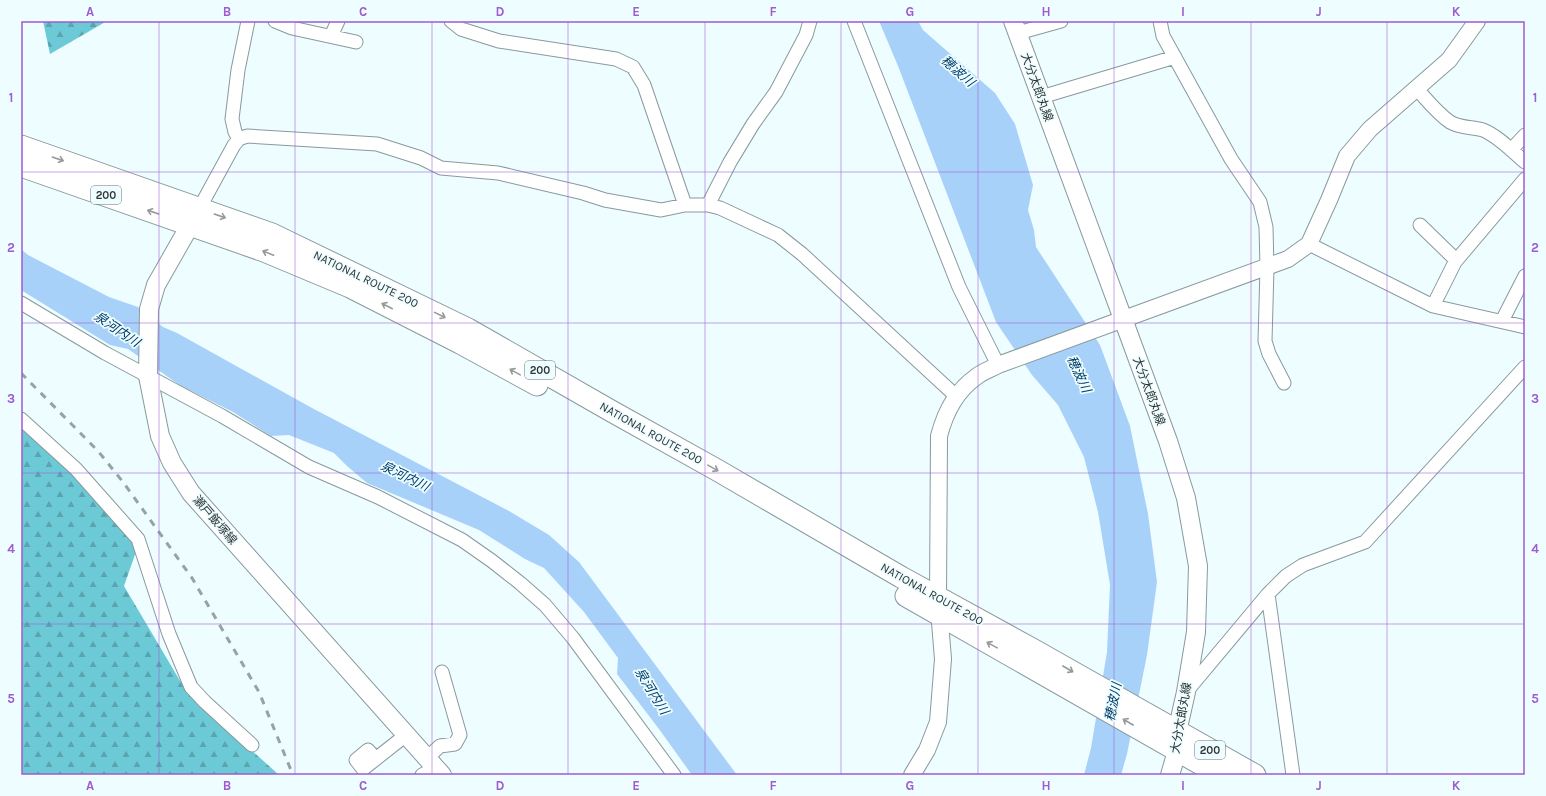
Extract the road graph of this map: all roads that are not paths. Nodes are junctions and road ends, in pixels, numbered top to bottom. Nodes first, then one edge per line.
1 (248, 21) edge
2 (275, 21) edge
3 (338, 21) edge
4 (451, 21) edge
5 (810, 21) edge
6 (854, 21) edge
7 (1061, 21) edge
8 (1160, 21) edge
9 (1477, 21) edge
10 (1015, 27) edge
11 (331, 36) junction
12 (356, 42) dead end
13 (1175, 57) junction
14 (1417, 89) junction
15 (1041, 97) junction
16 (1525, 135) edge
17 (239, 139) junction
18 (21, 146) edge
19 (1510, 150) junction
20 (1525, 162) edge
21 (21, 166) edge
22 (1525, 179) edge
23 (685, 205) junction
24 (708, 205) junction
25 (195, 217) junction
26 (1420, 225) dead end
27 (1309, 244) junction
28 (1456, 260) junction
29 (1267, 268) junction
30 (1525, 276) edge
31 (21, 302) edge
32 (1433, 306) junction
33 (1119, 321) junction
34 (1502, 321) junction
35 (1525, 326) edge
36 (998, 365) junction
37 (1525, 367) edge
38 (148, 376) junction
39 (1284, 383) dead end
40 (956, 396) junction
41 (21, 419) edge
42 (1268, 594) junction
43 (938, 606) junction
44 (442, 672) dead end
45 (1186, 692) junction
46 (406, 735) junction
47 (1170, 737) junction
48 (252, 745) dead end
49 (376, 759) dead end
50 (431, 769) edge
51 (674, 775) edge
52 (912, 775) edge
53 (1170, 775) edge
54 (1220, 775) edge
55 (1255, 775) edge
56 (1293, 775) edge

1 - 17 street
2 - 11 street
3 - 11 street
4 - 23 street
5 - 24 street
6 - 36 street
7 - 10 street
8 - 13 street
9 - 14 street
10 - 15 main road, 大分太郎丸線
11 - 12 street
13 - 15 street
13 - 29 street
14 - 19 street
14 - 27 street
15 - 33 main road, 大分太郎丸線
16 - 19 street
17 - 23 street
17 - 25 street
18 -> 25 highway, NATIONAL ROUTE 200 / 200
19 - 20 street
25 -> 21 highway, NATIONAL ROUTE 200 / 200
22 - 28 street
23 - 24 street
24 - 40 street
25 - 38 main road, 瀬戸飯塚線
25 - 43 highway, NATIONAL ROUTE 200 / 200
26 - 28 street
27 - 29 street
27 - 32 street
28 - 32 street
29 - 33 street
29 - 39 street
30 - 34 street
31 - 38 street
32 - 34 street
33 - 36 street
33 - 45 main road, 大分太郎丸線
34 - 35 street
36 - 40 street
37 - 42 street
38 - 46 main road, 瀬戸飯塚線
38 - 51 street
40 - 43 street
41 - 48 street
42 - 45 street
42 - 56 street
43 - 47 highway, NATIONAL ROUTE 200 / 200
43 - 52 street
44 - 50 street
45 - 47 main road, 大分太郎丸線
46 - 49 street
46 - 50 main road, 瀬戸飯塚線
47 - 53 main road, 大分太郎丸線
47 - 54 highway, NATIONAL ROUTE 200 / 200
47 - 55 highway, NATIONAL ROUTE 200 / 200

